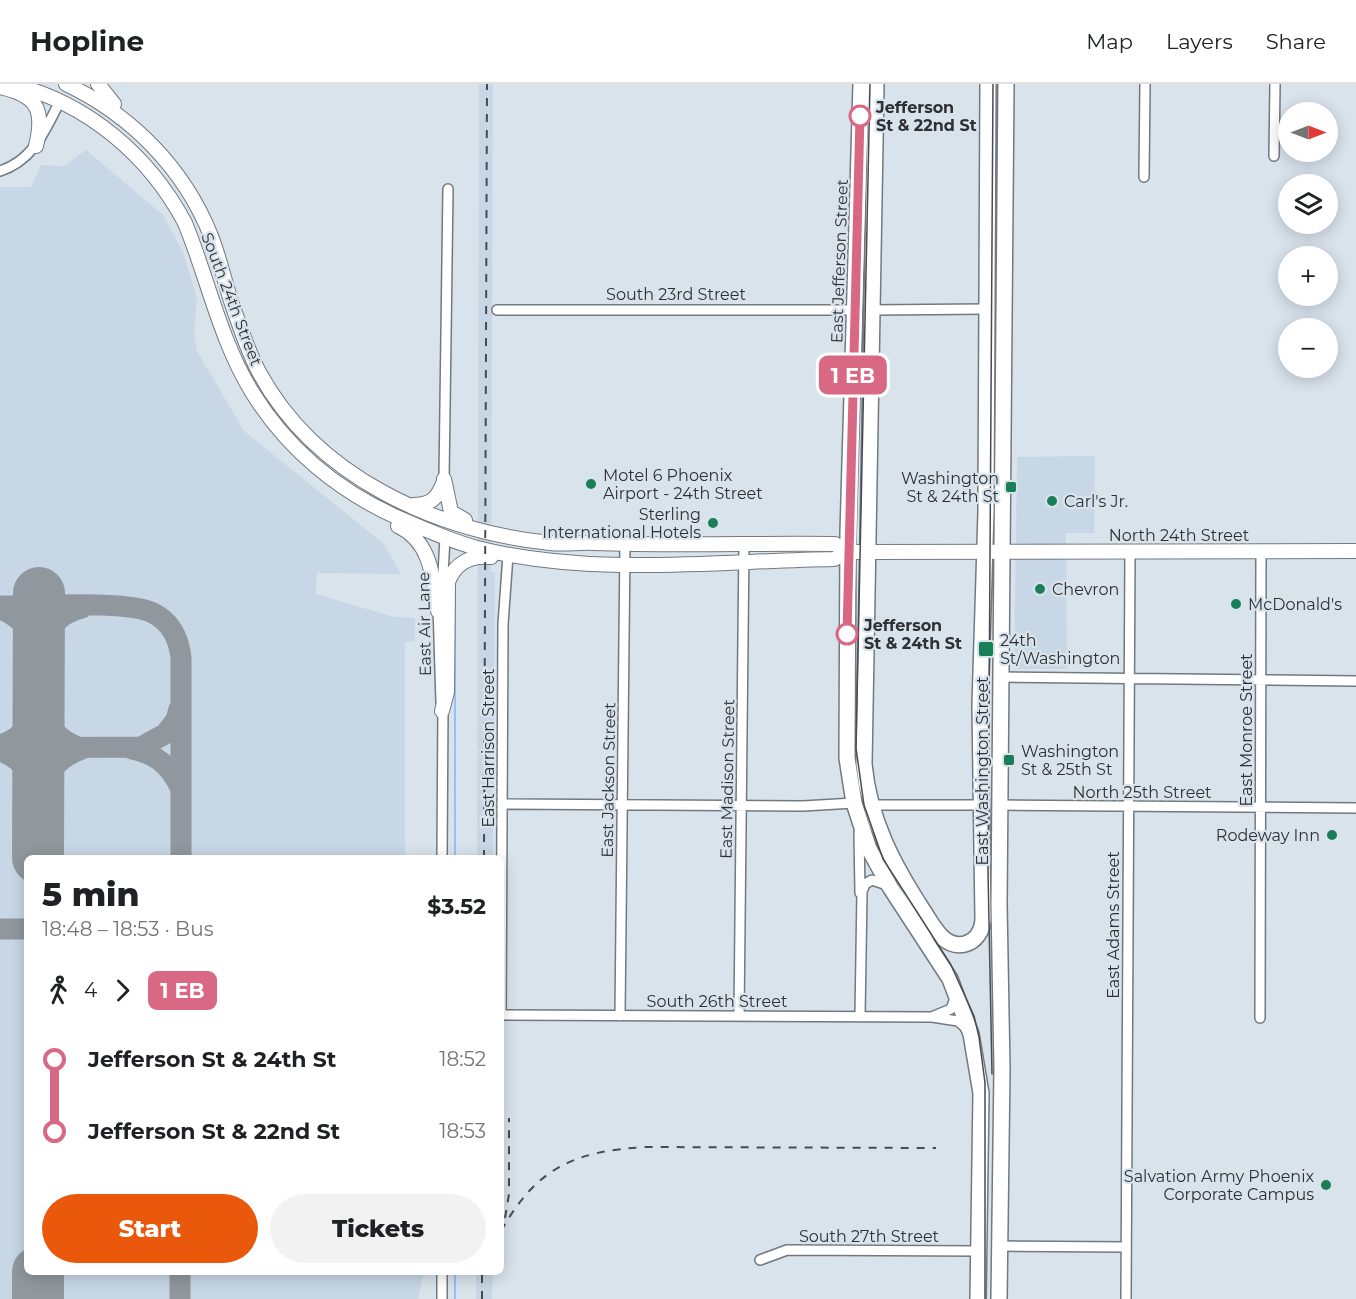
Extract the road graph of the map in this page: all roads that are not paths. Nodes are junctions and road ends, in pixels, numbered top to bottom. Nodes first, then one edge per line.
1 (12, 84) edge
2 (66, 84) edge
3 (98, 84) edge
4 (861, 84) edge
5 (876, 84) edge
6 (988, 84) edge
7 (1006, 84) edge
8 (1145, 84) edge
9 (1275, 84) edge
10 (0, 87) edge
11 (60, 101) junction
12 (36, 146) junction
13 (161, 155) junction
14 (1274, 156) dead end
15 (0, 171) edge
16 (1144, 177) dead end
17 (448, 189) dead end
18 (1005, 208) junction
19 (987, 289) junction
20 (855, 309) junction
21 (986, 309) junction
22 (497, 310) dead end
23 (872, 310) junction
24 (871, 348) junction
25 (851, 439) junction
26 (320, 450) junction
27 (314, 467) junction
28 (444, 479) junction
29 (409, 504) junction
30 (444, 537) junction
31 (579, 542) junction
32 (744, 543) junction
33 (551, 544) junction
34 (626, 544) junction
35 (1130, 551) junction
36 (1261, 551) junction
37 (1356, 551) edge
38 (848, 552) junction
39 (868, 552) junction
40 (983, 552) junction
41 (1002, 552) junction
42 (507, 557) junction
43 (744, 561) junction
44 (626, 564) junction
45 (438, 611) junction
46 (1001, 677) junction
47 (1129, 679) junction
48 (1261, 680) junction
49 (1356, 681) edge
50 (442, 711) junction
51 (854, 803) junction
52 (503, 804) junction
53 (622, 804) junction
54 (741, 805) junction
55 (983, 805) junction
56 (1000, 805) junction
57 (871, 806) junction
58 (1129, 806) junction
59 (1261, 808) junction
60 (1356, 808) edge
61 (860, 824) junction
62 (442, 855) edge
63 (503, 855) edge
64 (983, 858) junction
65 (890, 887) junction
66 (916, 899) junction
67 (861, 902) junction
68 (964, 944) joint
69 (999, 988) junction
70 (956, 992) junction
71 (504, 1014) edge
72 (620, 1016) junction
73 (739, 1016) junction
74 (860, 1016) junction
75 (932, 1017) junction
76 (1260, 1018) dead end
77 (971, 1034) junction
78 (1000, 1246) junction
79 (1126, 1246) junction
80 (979, 1251) junction
81 (760, 1260) dead end
82 (442, 1275) edge
83 (442, 1299) edge
84 (978, 1299) edge
85 (999, 1299) edge
86 (1126, 1299) edge

1 - 11 main road, South 24th Street
2 - 13 main road, South 24th Street
3 - 13 main road
4 - 20 main road, East Jefferson Street
5 - 23 main road, East Jefferson Street
6 - 19 main road, East Washington Street
7 - 18 main road, East Washington Street
8 - 16 street
9 - 14 street
10 - 12 main road
11 - 12 street
11 - 27 main road, South 24th Street
12 - 15 street
13 - 26 main road, South 24th Street
17 - 28 street
18 - 19 main road, East Washington Street
18 - 41 main road, East Washington Street
19 - 21 main road, East Washington Street
20 - 22 street, South 23rd Street
20 - 25 main road, East Jefferson Street
21 - 23 street
21 - 40 main road, East Washington Street
23 - 24 main road, East Jefferson Street
24 - 25 main road, East Jefferson Street
24 - 39 main road, East Jefferson Street
25 - 38 main road, East Jefferson Street
26 - 29 main road, South 24th Street
26 - 30 main road
27 - 30 main road, South 24th Street
27 - 45 main road
28 - 29 main road
28 - 31 main road
29 - 33 main road, South 24th Street
30 - 33 main road
30 - 42 main road, South 24th Street
30 - 45 street, East Air Lane
30 - 50 street, East Air Lane
31 - 33 main road, South 24th Street
31 - 34 main road, South 24th Street
32 - 34 main road, South 24th Street
32 - 38 main road, South 24th Street
32 - 43 street, East Madison Street
34 - 44 street, East Jackson Street
35 - 36 main road, North 24th Street
35 - 41 main road, North 24th Street
35 - 47 street, East Adams Street
36 - 37 main road, North 24th Street
36 - 48 street, East Monroe Street
38 - 39 main road, South 24th Street
38 - 43 main road, South 24th Street
38 - 51 main road, East Jefferson Street
39 - 40 main road, South 24th Street
39 - 57 main road, East Jefferson Street
40 - 41 main road, South 24th Street
40 - 55 main road, East Washington Street
41 - 46 main road, East Washington Street
42 - 44 main road, South 24th Street
42 - 50 main road
42 - 52 street, East Harrison Street
43 - 44 main road, South 24th Street
43 - 54 street, East Madison Street
44 - 53 street, East Jackson Street
45 - 50 street, East Air Lane
46 - 47 street
46 - 56 main road, East Washington Street
47 - 48 street
47 - 58 street, East Adams Street
48 - 49 street
48 - 59 street, East Monroe Street
50 - 62 street, East Air Lane
51 - 54 street
51 - 61 main road, East Jefferson Street
52 - 53 street
52 - 63 street, East Harrison Street
53 - 54 street
53 - 72 street, East Jackson Street
54 - 73 street, East Madison Street
55 - 57 street
55 - 64 main road, East Washington Street
56 - 58 street, North 25th Street
56 - 69 main road, East Washington Street
57 - 66 main road, East Jefferson Street
58 - 59 street, North 25th Street
58 - 79 street, East Adams Street
59 - 60 street, North 25th Street
59 - 76 street, East Monroe Street
61 - 65 main road, East Jefferson Street
61 - 67 street, East Jefferson Street
64 - 68 main road, East Washington Street
64 - 69 main road
65 - 67 street
65 - 70 main road, East Jefferson Street
66 - 68 main road, East Jefferson Street
66 - 70 main road, East Jefferson Street
67 - 74 street, East Jefferson Street
69 - 78 main road, East Washington Street
70 - 75 street
70 - 77 main road, East Jefferson Street
71 - 72 street, South 26th Street
72 - 73 street, South 26th Street
73 - 74 street, South 26th Street
74 - 75 street, South 26th Street
75 - 77 street, South 26th Street
77 - 80 main road, East Jefferson Street
78 - 79 street
78 - 85 main road, East Washington Street
79 - 86 street, East Adams Street
80 - 81 street, South 27th Street
80 - 84 main road
82 - 83 street

